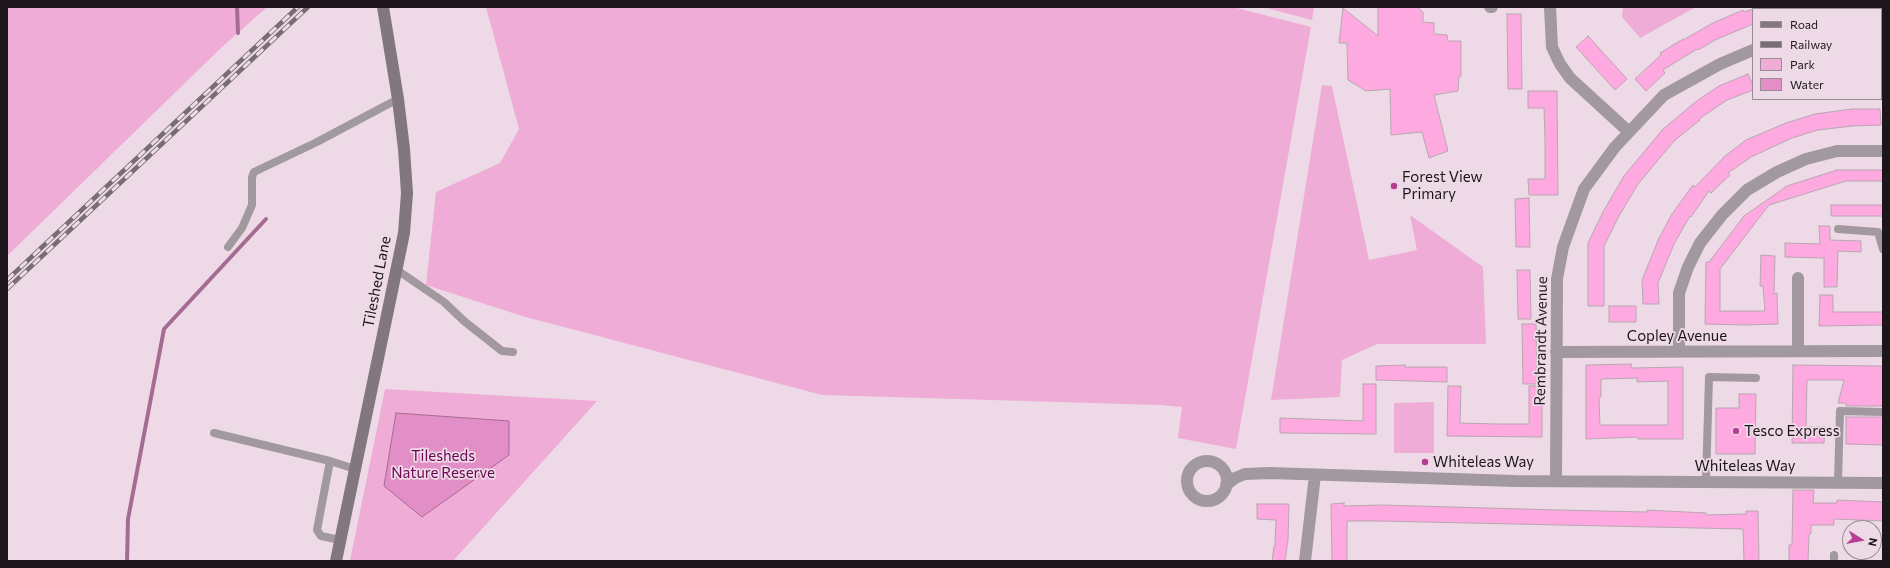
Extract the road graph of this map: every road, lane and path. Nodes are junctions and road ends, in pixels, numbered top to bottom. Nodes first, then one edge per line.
1 (383, 7) edge
2 (1550, 7) edge
3 (1752, 50) edge
4 (398, 99) junction
5 (1629, 132) junction
6 (1883, 151) edge
7 (1838, 229) dead end
8 (228, 247) dead end
9 (1883, 249) edge
10 (397, 270) junction
11 (1798, 278) dead end
12 (1883, 351) edge
13 (514, 352) dead end
14 (1556, 352) junction
15 (1679, 352) junction
16 (1798, 352) junction
17 (1756, 378) dead end
18 (1883, 412) edge
19 (214, 433) dead end
20 (330, 461) junction
21 (1220, 467) junction
22 (355, 469) junction
23 (1244, 474) junction
24 (1315, 474) junction
25 (1556, 481) junction
26 (1706, 482) junction
27 (1838, 483) junction
28 (1883, 483) edge
29 (1226, 485) junction
30 (340, 540) junction
31 (336, 561) edge
32 (1305, 561) edge

1 - 4 street, Tileshed Lane
2 - 5 street
3 - 5 street, Rembrandt Avenue
4 - 8 lane
4 - 10 street, Tileshed Lane
5 - 14 street, Rembrandt Avenue
6 - 15 street
7 - 9 lane
10 - 13 lane
10 - 22 street, Tileshed Lane
11 - 16 street
12 - 16 street, Copley Avenue
14 - 15 street, Copley Avenue
14 - 25 street, Rembrandt Avenue
15 - 16 street, Copley Avenue
17 - 26 lane
18 - 27 lane
19 - 20 lane
20 - 22 lane
20 - 30 lane
21 - 23 street, Whiteleas Way
21 - 29 street
21 - 29 street
22 - 30 street, Tileshed Lane
23 - 24 street, Whiteleas Way
23 - 29 street
24 - 25 street, Whiteleas Way
24 - 32 street
25 - 26 street, Whiteleas Way
26 - 27 street, Whiteleas Way
27 - 28 street, Whiteleas Way
30 - 31 street, Tileshed Lane

